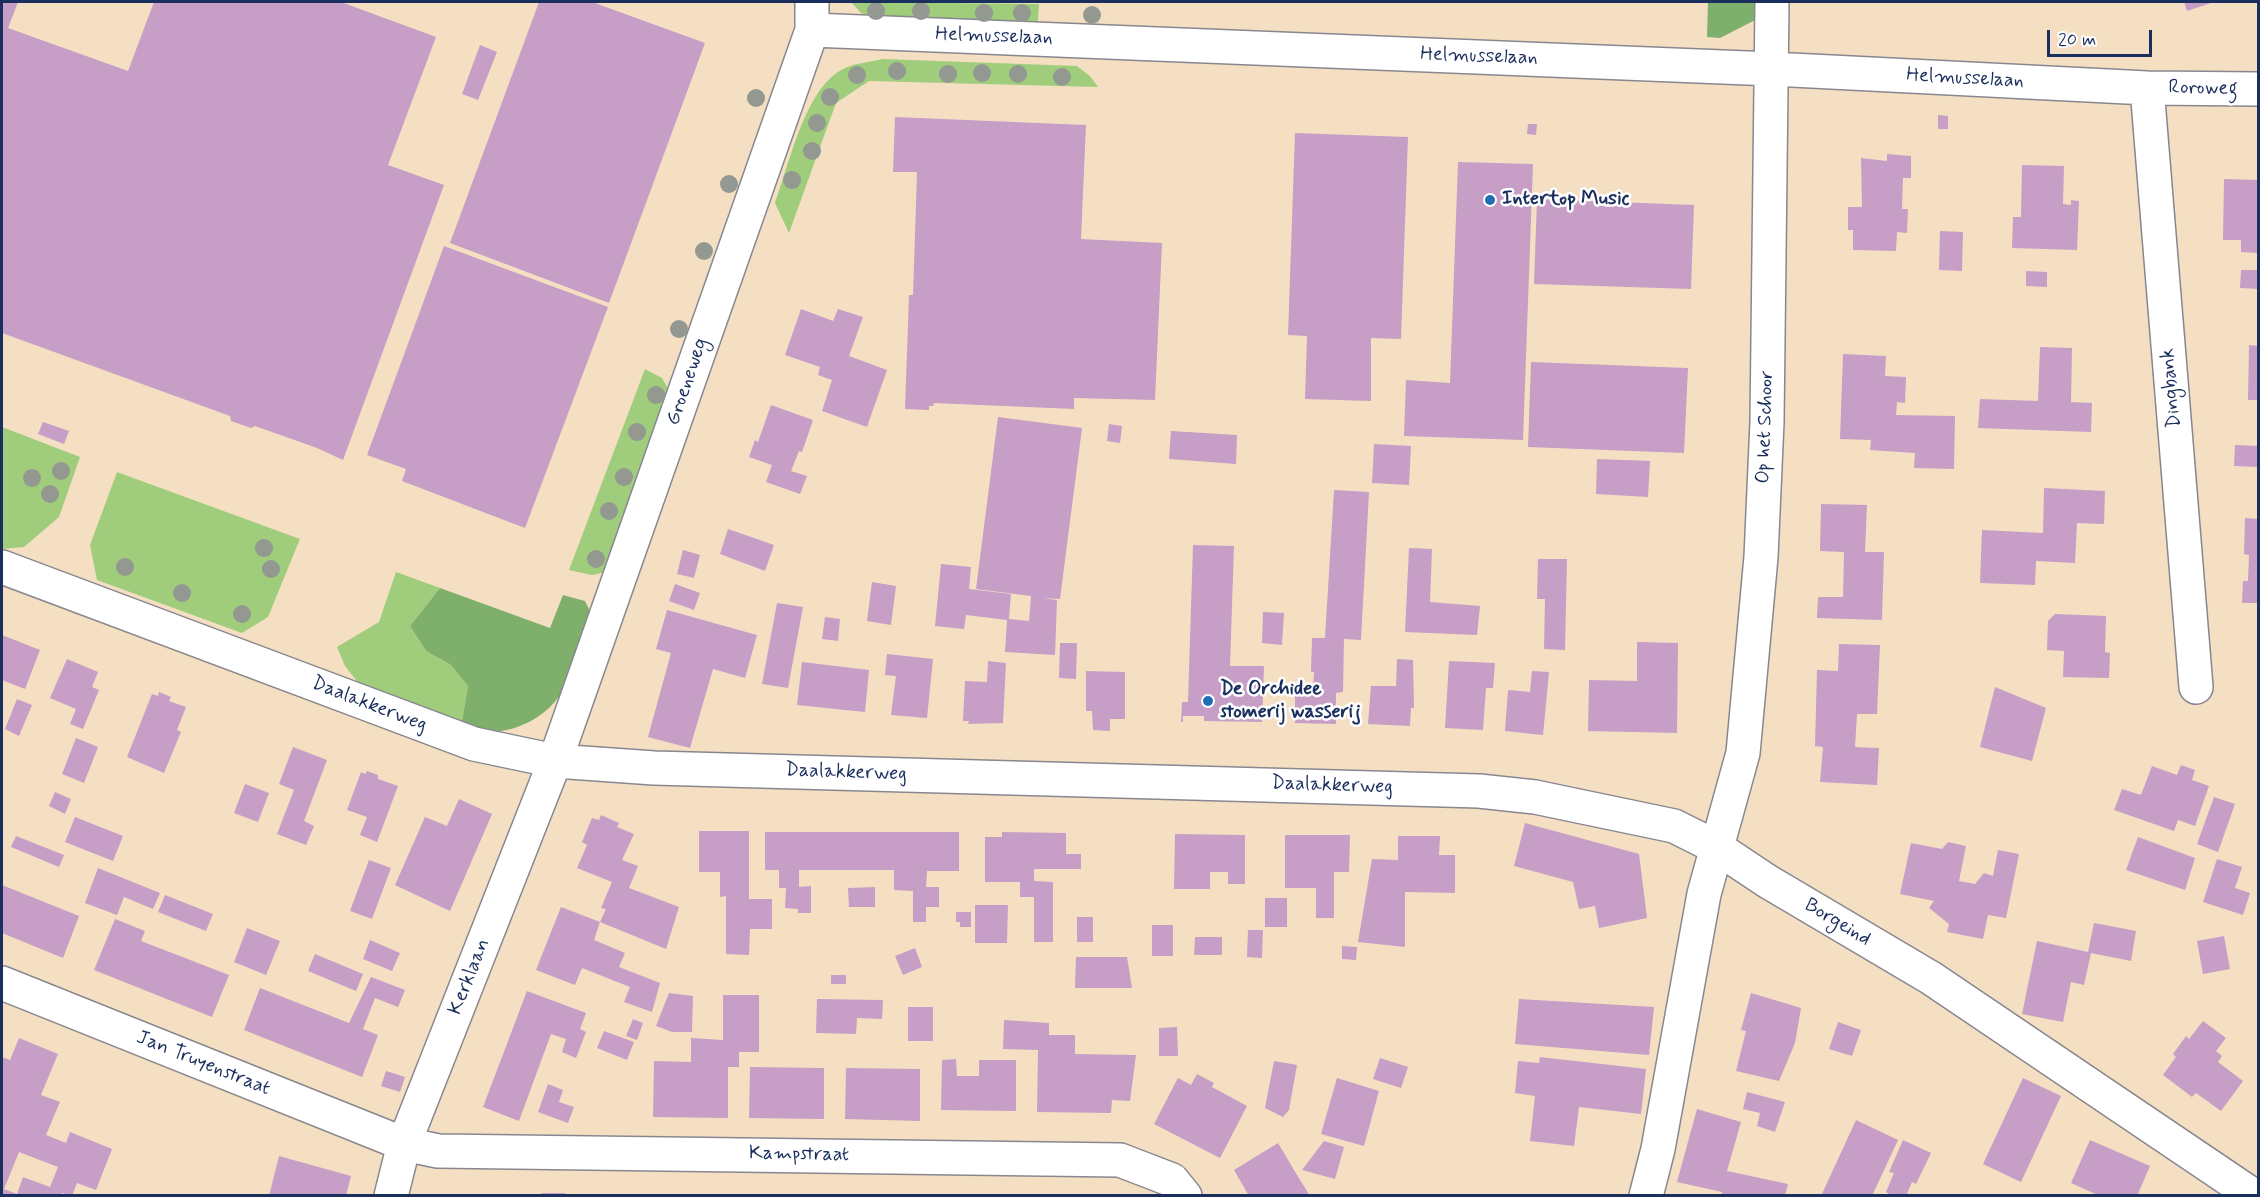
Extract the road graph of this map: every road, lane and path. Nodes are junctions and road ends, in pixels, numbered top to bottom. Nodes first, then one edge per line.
1 (1772, 2) edge
2 (812, 16) edge
3 (1772, 69) junction
4 (2147, 88) junction
5 (2259, 89) edge
6 (2, 567) edge
7 (2196, 687) dead end
8 (555, 761) junction
9 (1716, 847) junction
10 (2, 983) edge
11 (404, 1144) junction
12 (391, 1196) edge
13 (1185, 1196) edge
14 (1646, 1196) edge
15 (2254, 1196) edge

1 - 3 street, Op het Schoor
2 - 3 street, Helmusselaan
2 - 8 street, Groeneweg
3 - 4 street, Helmusselaan
3 - 9 street, Op het Schoor
4 - 5 street, Roroweg
4 - 7 street, Dingbank
6 - 8 street, Daalakkerweg
8 - 9 street, Daalakkerweg
8 - 11 street, Kerklaan
9 - 14 street
9 - 15 street, Borgeind
10 - 11 street, Jan Truyenstraat
11 - 12 street, Kerklaan
11 - 13 street, Kampstraat

